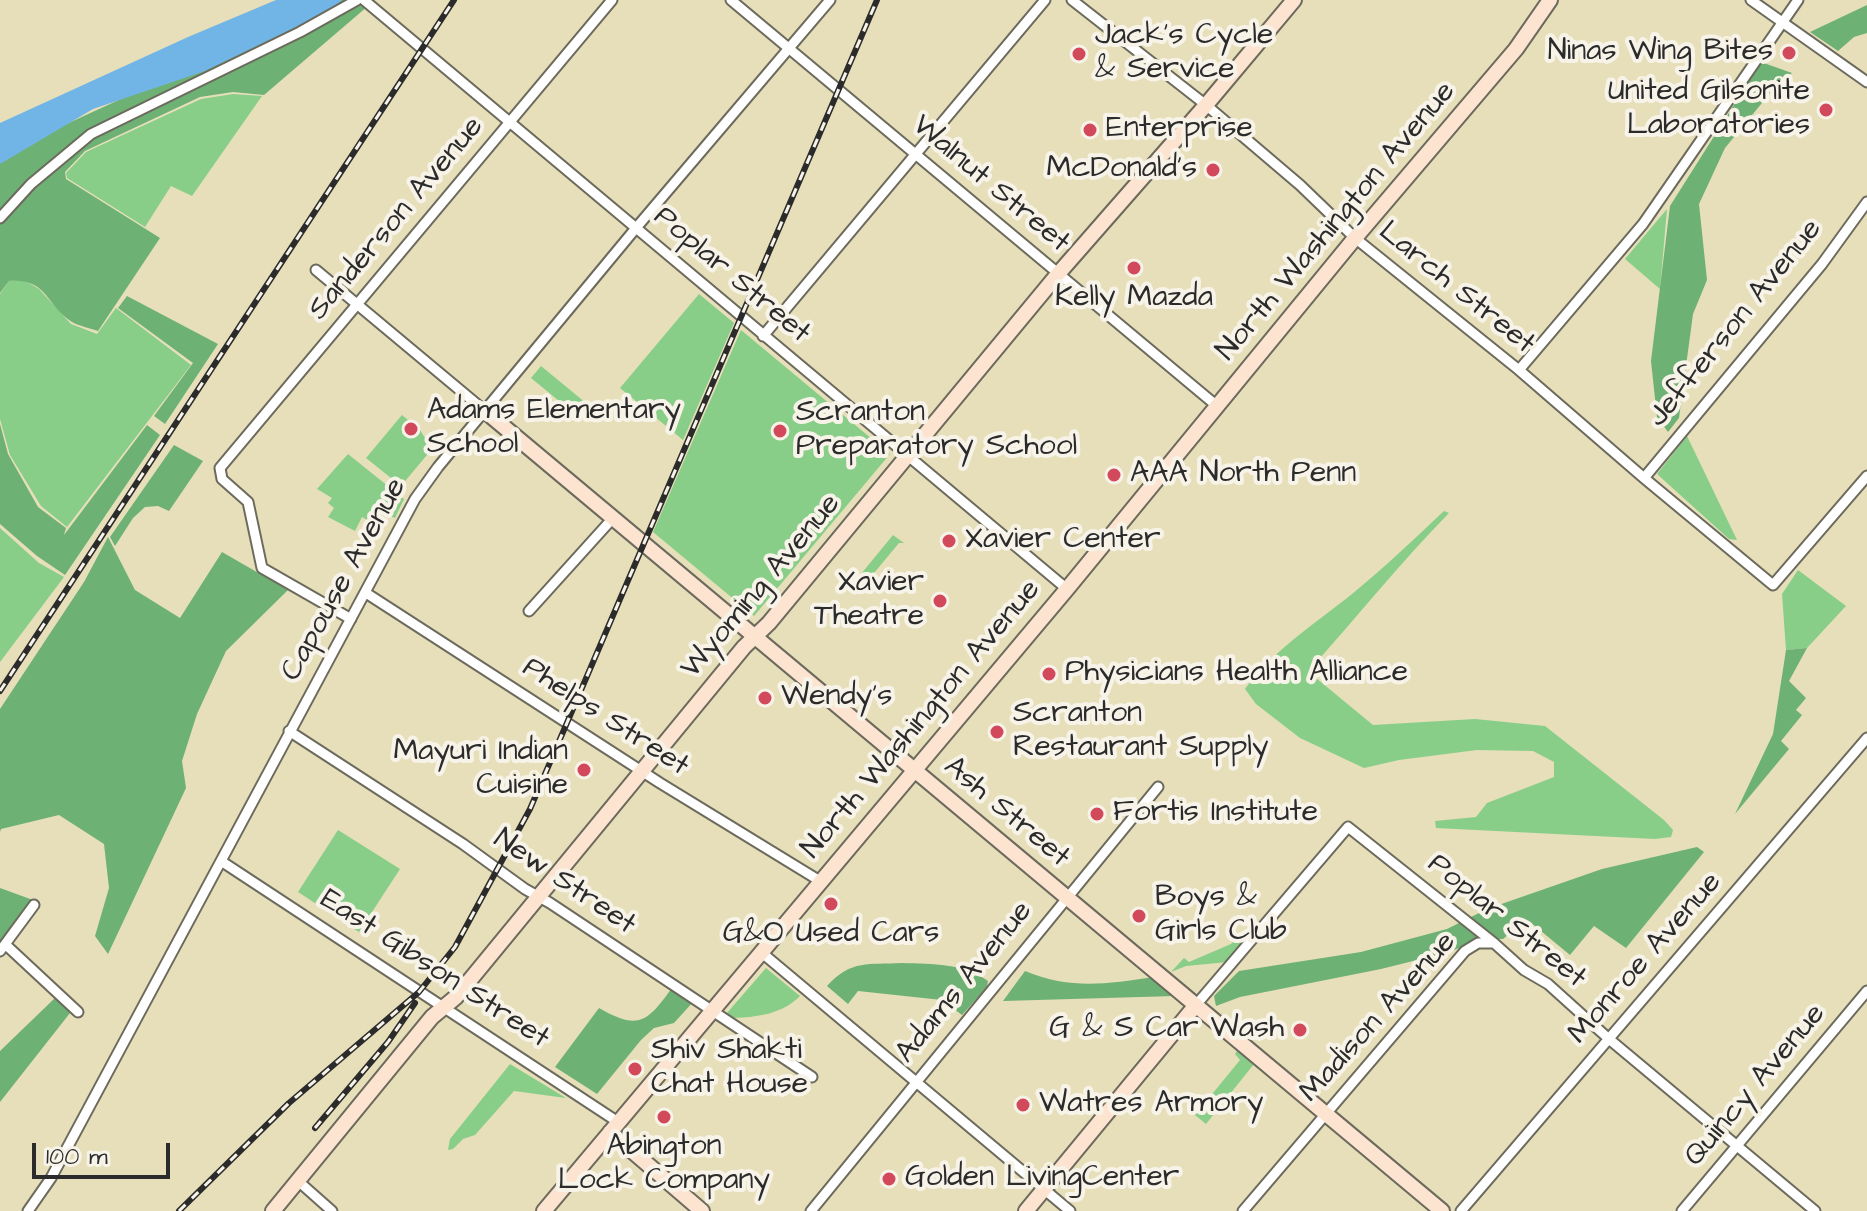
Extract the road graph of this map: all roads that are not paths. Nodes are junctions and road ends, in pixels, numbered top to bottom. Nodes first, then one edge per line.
1 (357, 0) edge
2 (364, 0) edge
3 (612, 0) edge
4 (731, 0) edge
5 (830, 0) edge
6 (1045, 0) edge
7 (1072, 0) edge
8 (1294, 0) edge
9 (1550, 0) edge
10 (1751, 0) edge
11 (1798, 0) edge
12 (1784, 22) junction
13 (789, 47) junction
14 (1867, 82) edge
15 (1206, 105) junction
16 (509, 122) junction
17 (916, 154) junction
18 (1867, 202) edge
19 (0, 218) edge
20 (636, 228) junction
21 (1355, 238) junction
22 (316, 270) dead end
23 (1058, 274) junction
24 (357, 304) junction
25 (763, 336) junction
26 (1519, 370) junction
27 (1217, 406) junction
28 (485, 411) junction
29 (907, 456) junction
30 (1867, 476) edge
31 (1644, 478) junction
32 (1863, 489) edge
33 (613, 518) junction
34 (1067, 589) junction
35 (366, 593) junction
36 (529, 611) dead end
37 (351, 619) junction
38 (754, 637) junction
39 (289, 731) junction
40 (1867, 738) edge
41 (914, 770) junction
42 (642, 771) junction
43 (1158, 787) dead end
44 (221, 861) junction
45 (820, 881) junction
46 (538, 896) junction
47 (1066, 897) junction
48 (34, 905) dead end
49 (1494, 943) junction
50 (3, 948) edge
51 (761, 952) junction
52 (1867, 991) edge
53 (1196, 1005) junction
54 (443, 1007) junction
55 (712, 1010) junction
56 (78, 1012) dead end
57 (1609, 1039) junction
58 (812, 1077) dead end
59 (916, 1082) junction
60 (1325, 1113) junction
61 (614, 1127) junction
62 (1737, 1146) junction
63 (297, 1180) junction
64 (1044, 1189) junction
65 (28, 1211) edge
66 (273, 1211) edge
67 (332, 1211) edge
68 (544, 1211) edge
69 (702, 1211) edge
70 (811, 1211) edge
71 (1026, 1211) edge
72 (1070, 1211) edge
73 (1243, 1211) edge
74 (1442, 1211) edge
75 (1461, 1211) edge
76 (1682, 1211) edge
77 (1815, 1211) edge

1 - 19 street
2 - 16 street, Poplar Street
3 - 16 street, Sanderson Avenue
4 - 13 street, Walnut Street
5 - 13 street, Capouse Avenue
6 - 17 street
7 - 15 street, Larch Street
8 - 15 street, Wyoming Avenue
9 - 21 street, North Washington Avenue
10 - 12 street
11 - 12 street
12 - 14 street
12 - 26 street
13 - 17 street, Walnut Street
13 - 20 street, Capouse Avenue
15 - 21 street, Larch Street
15 - 23 street, Wyoming Avenue
16 - 20 street, Poplar Street
16 - 24 street, Sanderson Avenue
17 - 23 street, Walnut Street
17 - 25 street
18 - 31 street, Jefferson Avenue
20 - 25 street, Poplar Street
20 - 28 street, Capouse Avenue
21 - 26 street, Larch Street
21 - 27 street, North Washington Avenue
22 - 24 street, Ash Street
23 - 27 street, Walnut Street
23 - 29 street, Wyoming Avenue
24 - 28 street, Ash Street
24 - 37 street, Sanderson Avenue
25 - 29 street, Poplar Street
26 - 31 street, Larch Street
27 - 34 street, North Washington Avenue
28 - 33 street, Ash Street
28 - 35 street, Capouse Avenue
29 - 34 street, Poplar Street
29 - 38 street, Wyoming Avenue
30 - 32 street
31 - 32 street, Larch Street
33 - 36 street
33 - 38 street, Ash Street
34 - 41 street, North Washington Avenue
35 - 37 street, Capouse Avenue
35 - 42 street, Phelps Street
37 - 39 street, Capouse Avenue
38 - 41 street, Ash Street
38 - 42 street, Wyoming Avenue
39 - 44 street, Capouse Avenue
39 - 46 street, New Street
40 - 57 street, Monroe Avenue
41 - 45 street, North Washington Avenue
41 - 47 street, Ash Street
42 - 45 street, Phelps Street
42 - 46 street, Wyoming Avenue
43 - 47 street, Adams Avenue
44 - 54 street, East Gibson Street
44 - 65 street, Capouse Avenue
45 - 51 street, North Washington Avenue
46 - 54 street, Wyoming Avenue
46 - 55 street, New Street
47 - 53 street, Ash Street
47 - 59 street, Adams Avenue
48 - 50 street
49 - 53 street, Poplar Street
49 - 57 street, Poplar Street
49 - 60 street, Madison Avenue
50 - 56 street
51 - 55 street, North Washington Avenue
51 - 59 street
52 - 62 street, Quincy Avenue
53 - 60 street, Ash Street
53 - 64 street
54 - 61 street, East Gibson Street
54 - 63 street, Wyoming Avenue
55 - 58 street, New Street
55 - 61 street, North Washington Avenue
57 - 62 street, Poplar Street
57 - 75 street, Monroe Avenue
59 - 64 street
59 - 70 street, Adams Avenue
60 - 73 street, Madison Avenue
60 - 74 street, Ash Street
61 - 68 street, North Washington Avenue
61 - 69 street, East Gibson Street
62 - 76 street, Quincy Avenue
62 - 77 street, Poplar Street
63 - 66 street, Wyoming Avenue
63 - 67 street
64 - 71 street
64 - 72 street

